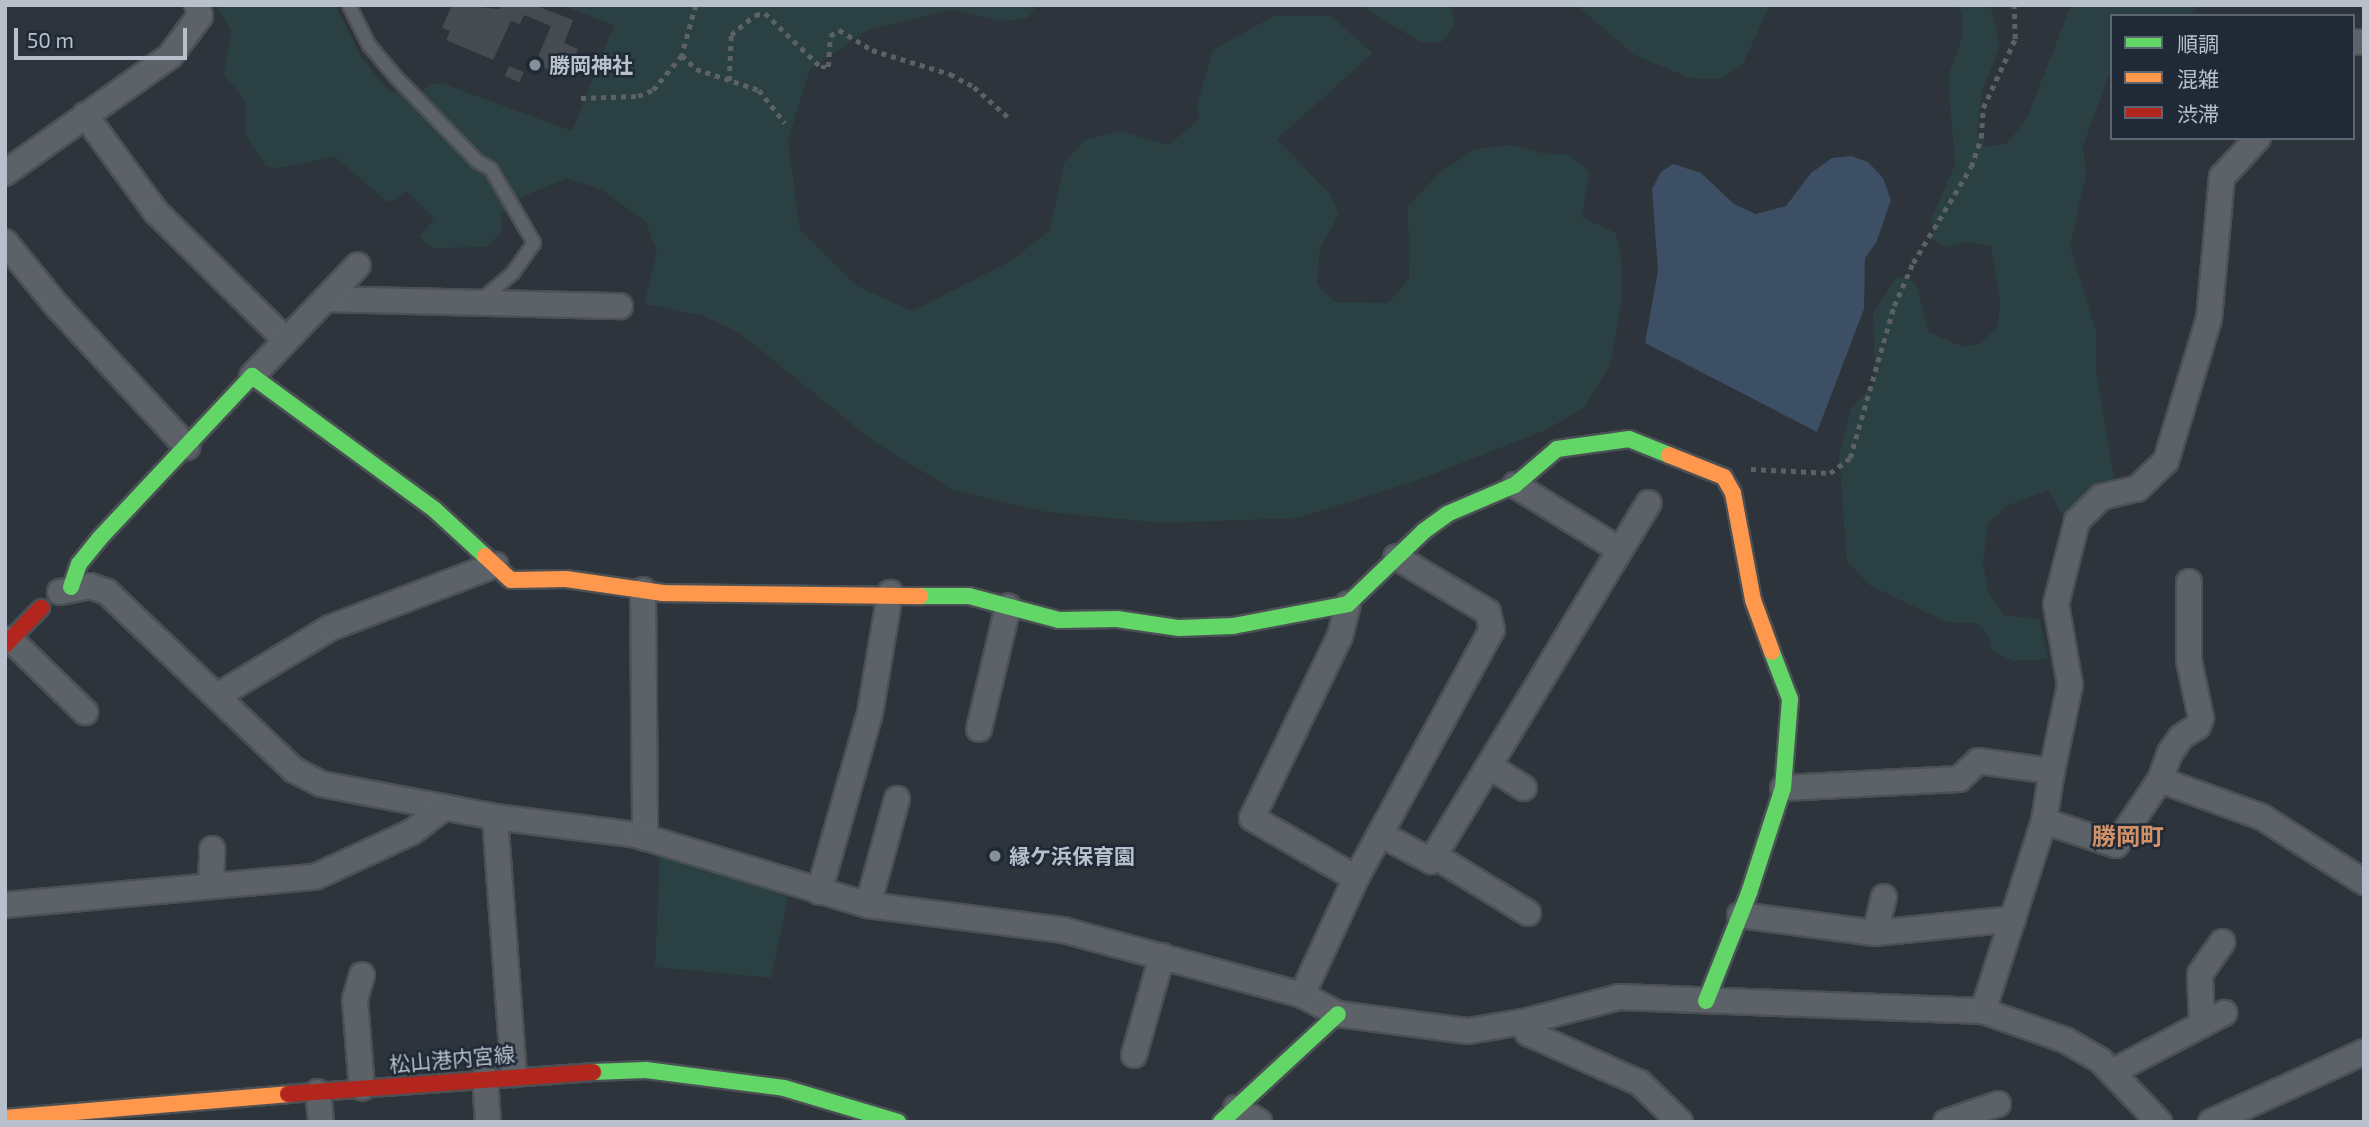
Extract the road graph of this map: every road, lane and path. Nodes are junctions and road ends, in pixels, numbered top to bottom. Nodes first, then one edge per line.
1 (197, 5) edge
2 (349, 5) edge
3 (696, 5) edge
4 (2014, 5) edge
5 (682, 55) junction
6 (729, 81) junction
7 (581, 98) dead end
8 (85, 115) junction
9 (1008, 117) dead end
10 (785, 123) dead end
11 (2256, 140) edge
12 (5, 173) edge
13 (5, 242) edge
14 (358, 265) dead end
15 (326, 299) junction
16 (477, 302) junction
17 (620, 306) dead end
18 (286, 340) junction
19 (252, 376) junction
20 (187, 447) junction
21 (1724, 477) junction
22 (1515, 485) junction
23 (1649, 503) dead end
24 (1620, 550) junction
25 (1396, 557) junction
26 (495, 565) junction
27 (2189, 582) dead end
28 (71, 587) junction
29 (643, 590) junction
30 (890, 593) junction
31 (1348, 604) junction
32 (1008, 606) junction
33 (41, 608) joint
34 (8, 642) edge
35 (219, 695) junction
36 (85, 712) dead end
37 (979, 729) dead end
38 (1489, 766) junction
39 (2052, 771) junction
40 (2160, 780) junction
41 (1524, 788) dead end
42 (1783, 788) junction
43 (897, 799) dead end
44 (444, 807) junction
45 (495, 817) junction
46 (2043, 821) junction
47 (1380, 834) junction
48 (645, 838) junction
49 (212, 849) dead end
50 (1434, 856) junction
51 (1356, 878) junction
52 (2364, 882) edge
53 (211, 886) junction
54 (819, 892) junction
55 (1884, 897) dead end
56 (5, 905) edge
57 (868, 905) junction
58 (1528, 913) dead end
59 (1740, 915) junction
60 (2013, 919) junction
61 (1875, 933) junction
62 (2222, 942) dead end
63 (1162, 957) junction
64 (362, 975) dead end
65 (1302, 995) junction
66 (1706, 1001) junction
67 (1983, 1011) junction
68 (2224, 1013) dead end
69 (1338, 1014) junction
70 (1524, 1022) junction
71 (2202, 1025) junction
72 (1134, 1055) dead end
73 (2362, 1057) edge
74 (2112, 1072) junction
75 (514, 1074) junction
76 (485, 1077) junction
77 (362, 1088) junction
78 (318, 1092) junction
79 (1998, 1104) dead end
80 (1228, 1115) edge
81 (5, 1118) edge
82 (1674, 1120) edge
83 (321, 1122) edge
84 (488, 1122) edge
85 (898, 1122) edge
86 (1259, 1122) edge
87 (1946, 1122) edge
88 (2159, 1122) edge
89 (2211, 1122) edge

1 - 8 street
2 - 16 lane
3 - 5 path
4 - 21 path
5 - 6 path
5 - 7 path
6 - 9 path
6 - 10 path
8 - 12 street
8 - 18 street
11 - 39 street
13 - 20 street
14 - 15 street
15 - 16 street
15 - 18 street
16 - 17 street
18 - 19 street
19 - 20 street
19 - 26 street
20 - 28 street
21 - 22 street
21 - 42 street
22 - 24 street
22 - 25 street
23 - 24 street
24 - 38 street
25 - 31 street
25 - 47 street
26 - 29 street
26 - 35 street
27 - 40 street
28 - 33 street
28 - 35 street
29 - 30 street
29 - 48 street
30 - 32 street
30 - 54 street
31 - 32 street
31 - 51 street
32 - 37 street
33 - 34 street
34 - 36 street
35 - 44 street
38 - 41 street
38 - 50 street
39 - 42 street
39 - 46 street
40 - 46 street
40 - 52 street
42 - 59 street
43 - 57 street
44 - 45 street
44 - 53 street
45 - 48 street
45 - 75 street
46 - 60 street
47 - 50 street
47 - 51 street
48 - 54 street
49 - 53 street
50 - 58 street
51 - 65 street
53 - 56 street
54 - 57 street
55 - 61 street
57 - 63 street
59 - 61 street
59 - 66 street
60 - 61 street
60 - 67 street
62 - 71 street
63 - 65 street
63 - 72 street
64 - 77 street
65 - 69 street
66 - 67 street
66 - 70 street
67 - 74 street
68 - 71 street
69 - 70 street
69 - 80 street
70 - 82 street
71 - 74 street
73 - 89 street
74 - 88 street
75 - 76 street, 松山港内宮線
75 - 85 street, 松山港内宮線
76 - 77 street, 松山港内宮線
76 - 84 street
77 - 78 street, 松山港内宮線
78 - 81 street, 松山港内宮線
78 - 83 street
79 - 87 street
80 - 86 street

